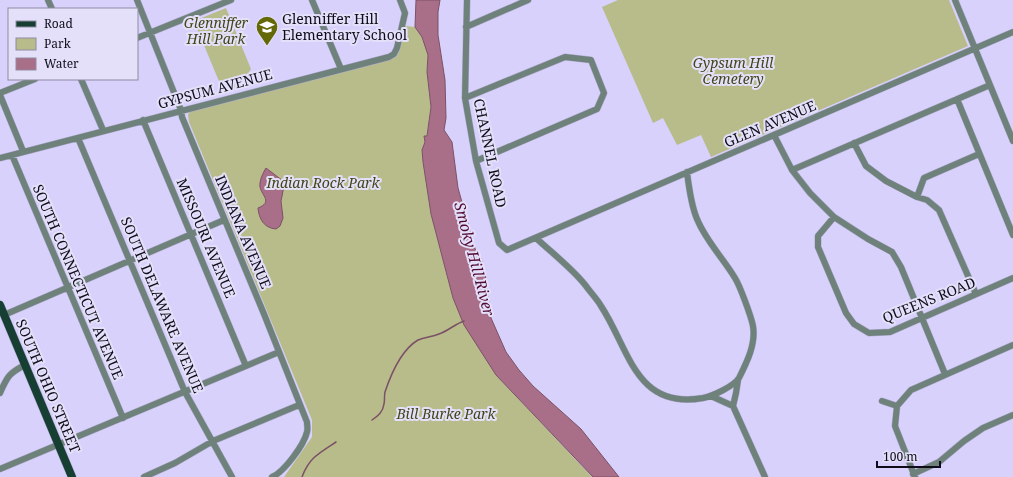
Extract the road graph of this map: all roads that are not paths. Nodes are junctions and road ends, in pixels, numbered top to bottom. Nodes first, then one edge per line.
1 (137, 0) edge
2 (231, 0) edge
3 (312, 0) edge
4 (400, 0) edge
5 (467, 0) edge
6 (528, 0) edge
7 (955, 0) edge
8 (466, 26) junction
9 (150, 32) junction
10 (1013, 32) edge
11 (138, 38) edge
12 (974, 49) junction
13 (341, 69) junction
14 (33, 80) edge
15 (81, 80) edge
16 (990, 85) junction
17 (0, 94) edge
18 (465, 98) junction
19 (957, 99) junction
20 (181, 110) junction
21 (144, 120) junction
22 (103, 130) junction
23 (774, 135) junction
24 (78, 138) junction
25 (1013, 141) edge
26 (854, 143) junction
27 (23, 152) junction
28 (12, 154) junction
29 (979, 154) junction
30 (0, 158) edge
31 (476, 161) junction
32 (792, 170) junction
33 (687, 172) junction
34 (917, 197) junction
35 (834, 217) junction
36 (224, 220) junction
37 (191, 234) junction
38 (1013, 235) edge
39 (536, 238) junction
40 (130, 260) junction
41 (1013, 278) edge
42 (67, 287) junction
43 (976, 294) junction
44 (0, 305) edge
45 (4, 314) junction
46 (922, 319) junction
47 (1013, 345) edge
48 (279, 352) junction
49 (25, 365) junction
50 (246, 366) junction
51 (945, 374) junction
52 (738, 380) junction
53 (185, 392) junction
54 (0, 393) edge
55 (711, 396) junction
56 (882, 401) dead end
57 (300, 405) junction
58 (733, 406) junction
59 (897, 406) junction
60 (1013, 415) edge
61 (123, 418) junction
62 (213, 441) junction
63 (59, 445) junction
64 (0, 469) edge
65 (914, 475) edge
66 (72, 477) edge
67 (144, 477) edge
68 (232, 477) edge
69 (272, 477) edge
70 (765, 477) edge

1 - 9 street, INDIANA AVENUE
2 - 9 street
3 - 13 street
4 - 13 street, GYPSUM AVENUE
5 - 8 street, CHANNEL ROAD
6 - 8 street
7 - 12 street
8 - 18 street, CHANNEL ROAD
9 - 11 street
9 - 20 street, INDIANA AVENUE
10 - 12 street, GLEN AVENUE
12 - 16 street
12 - 23 street, GLEN AVENUE
13 - 20 street, GYPSUM AVENUE
14 - 17 street
15 - 22 street
16 - 19 street
16 - 25 street
17 - 27 street
18 - 31 street, CHANNEL ROAD
18 - 31 street
19 - 26 street
19 - 29 street
20 - 21 street, GYPSUM AVENUE
20 - 36 street, INDIANA AVENUE
21 - 22 street, GYPSUM AVENUE
21 - 37 street, MISSOURI AVENUE
22 - 24 street, GYPSUM AVENUE
23 - 32 street
23 - 33 street, GLEN AVENUE
24 - 27 street, GYPSUM AVENUE
24 - 40 street, SOUTH DELAWARE AVENUE
26 - 32 street
26 - 34 street
27 - 28 street, GYPSUM AVENUE
28 - 30 street, GYPSUM AVENUE
28 - 42 street, SOUTH CONNECTICUT AVENUE
29 - 34 street
29 - 38 street
31 - 39 street, CHANNEL ROAD
32 - 35 street
33 - 39 street, GLEN AVENUE
33 - 52 street
34 - 43 street
35 - 46 street
35 - 46 street, QUEENS ROAD
36 - 37 street
36 - 48 street, INDIANA AVENUE
37 - 40 street
37 - 50 street, MISSOURI AVENUE
39 - 55 street
40 - 42 street
40 - 53 street, SOUTH DELAWARE AVENUE
41 - 43 street, QUEENS ROAD
42 - 45 street
42 - 61 street, SOUTH CONNECTICUT AVENUE
43 - 46 street, QUEENS ROAD
44 - 45 main road, SOUTH OHIO STREET
45 - 49 main road, SOUTH OHIO STREET
46 - 51 street
47 - 51 street
48 - 50 street
48 - 57 street, INDIANA AVENUE
49 - 54 street
49 - 63 main road, SOUTH OHIO STREET
50 - 53 street
51 - 59 street
52 - 55 street
52 - 58 street
53 - 61 street
53 - 62 street, SOUTH DELAWARE AVENUE
55 - 58 street
56 - 59 street
57 - 62 street
57 - 69 street, INDIANA AVENUE
58 - 70 street
59 - 65 street
60 - 65 street
61 - 63 street
62 - 67 street
62 - 68 street, SOUTH DELAWARE AVENUE
63 - 64 street
63 - 66 main road, SOUTH OHIO STREET

